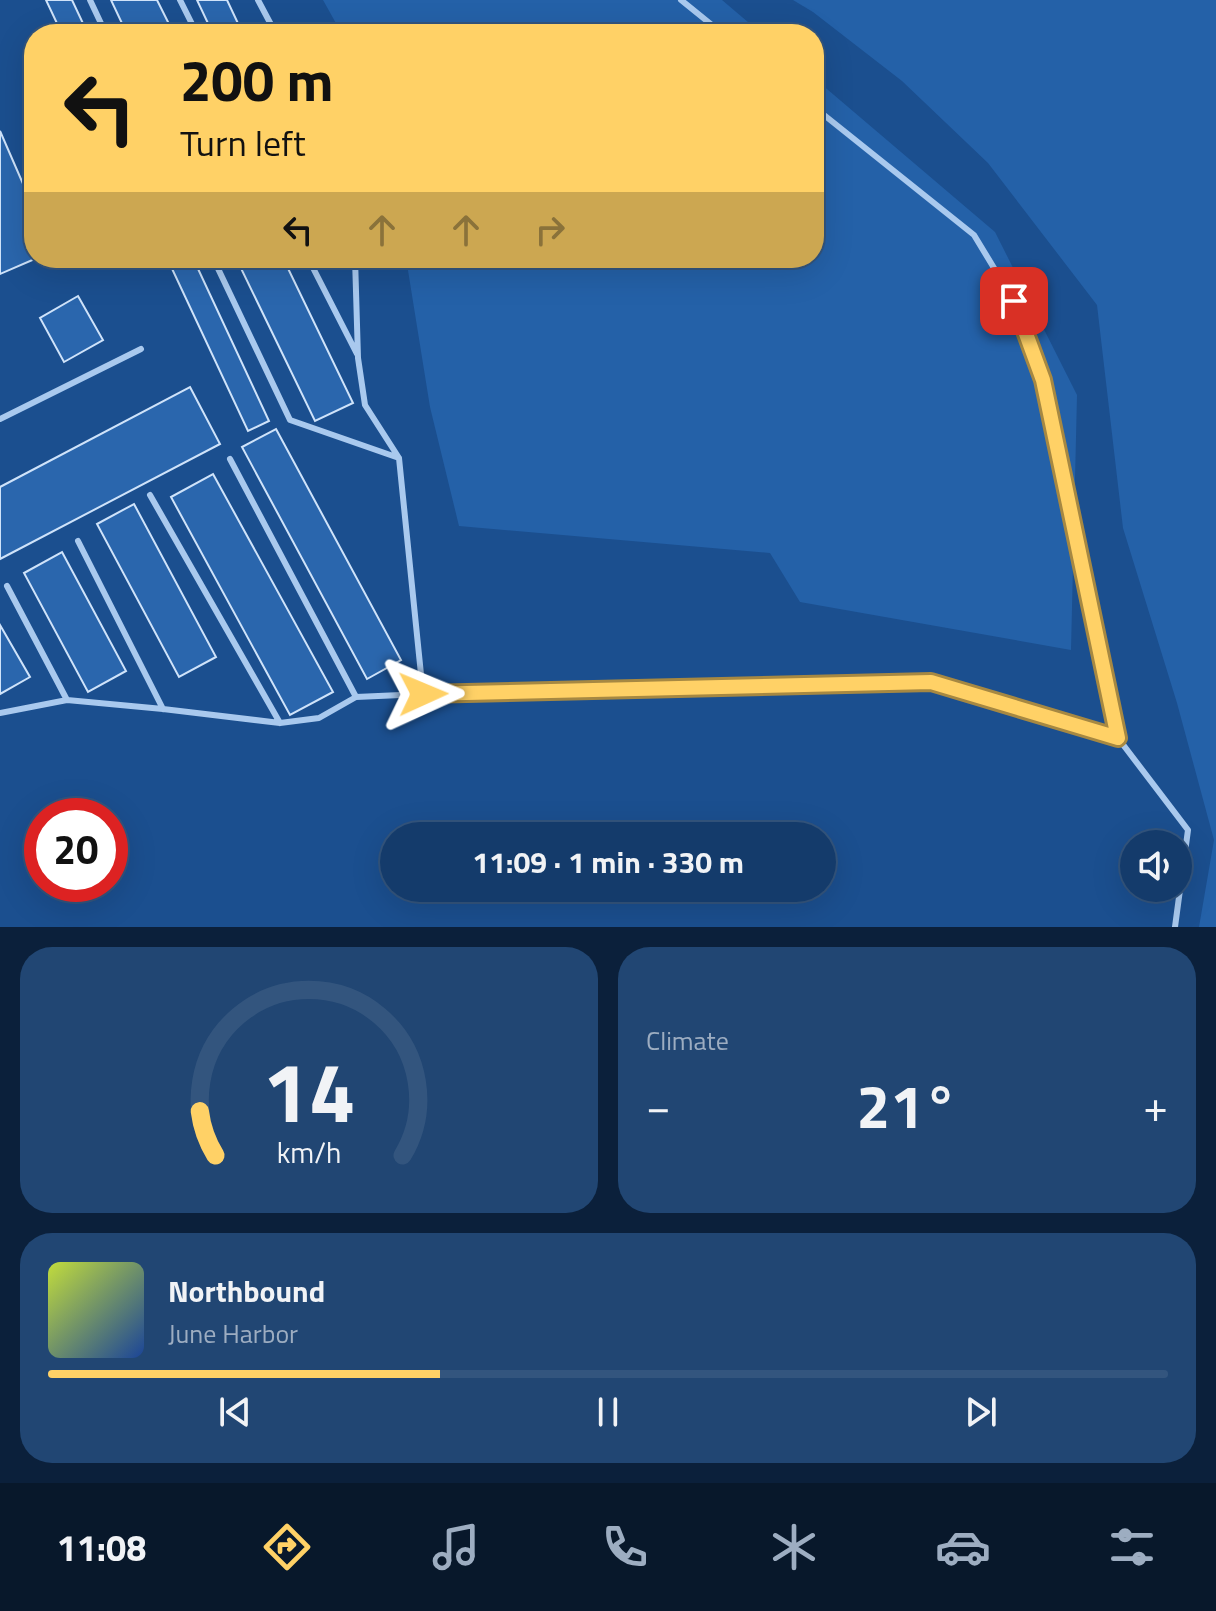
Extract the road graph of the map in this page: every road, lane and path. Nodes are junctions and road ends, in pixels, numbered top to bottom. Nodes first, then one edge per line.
1 (90, 0) edge
2 (180, 0) edge
3 (258, 0) edge
4 (681, 0) edge
5 (101, 24) edge
6 (192, 24) edge
7 (271, 24) edge
8 (711, 24) edge
9 (824, 115) edge
10 (218, 268) edge
11 (313, 268) edge
12 (355, 268) edge
13 (141, 349) dead end
14 (358, 358) junction
15 (0, 419) edge
16 (399, 458) junction
17 (230, 459) dead end
18 (150, 495) dead end
19 (78, 541) dead end
20 (7, 586) dead end
21 (423, 694) junction
22 (356, 697) junction
23 (67, 700) junction
24 (163, 709) junction
25 (0, 713) edge
26 (280, 723) junction
27 (1118, 738) junction
28 (1175, 927) edge

1 - 5 lane
2 - 6 lane
3 - 7 lane
4 - 8 lane
9 - 27 lane
10 - 16 lane
11 - 14 lane
12 - 14 lane
13 - 15 lane
14 - 16 lane
16 - 21 lane
17 - 22 lane
18 - 26 lane
19 - 24 lane
20 - 23 lane
21 - 22 lane
21 - 27 lane
22 - 26 lane
23 - 24 lane
23 - 25 lane
24 - 26 lane
27 - 28 lane

